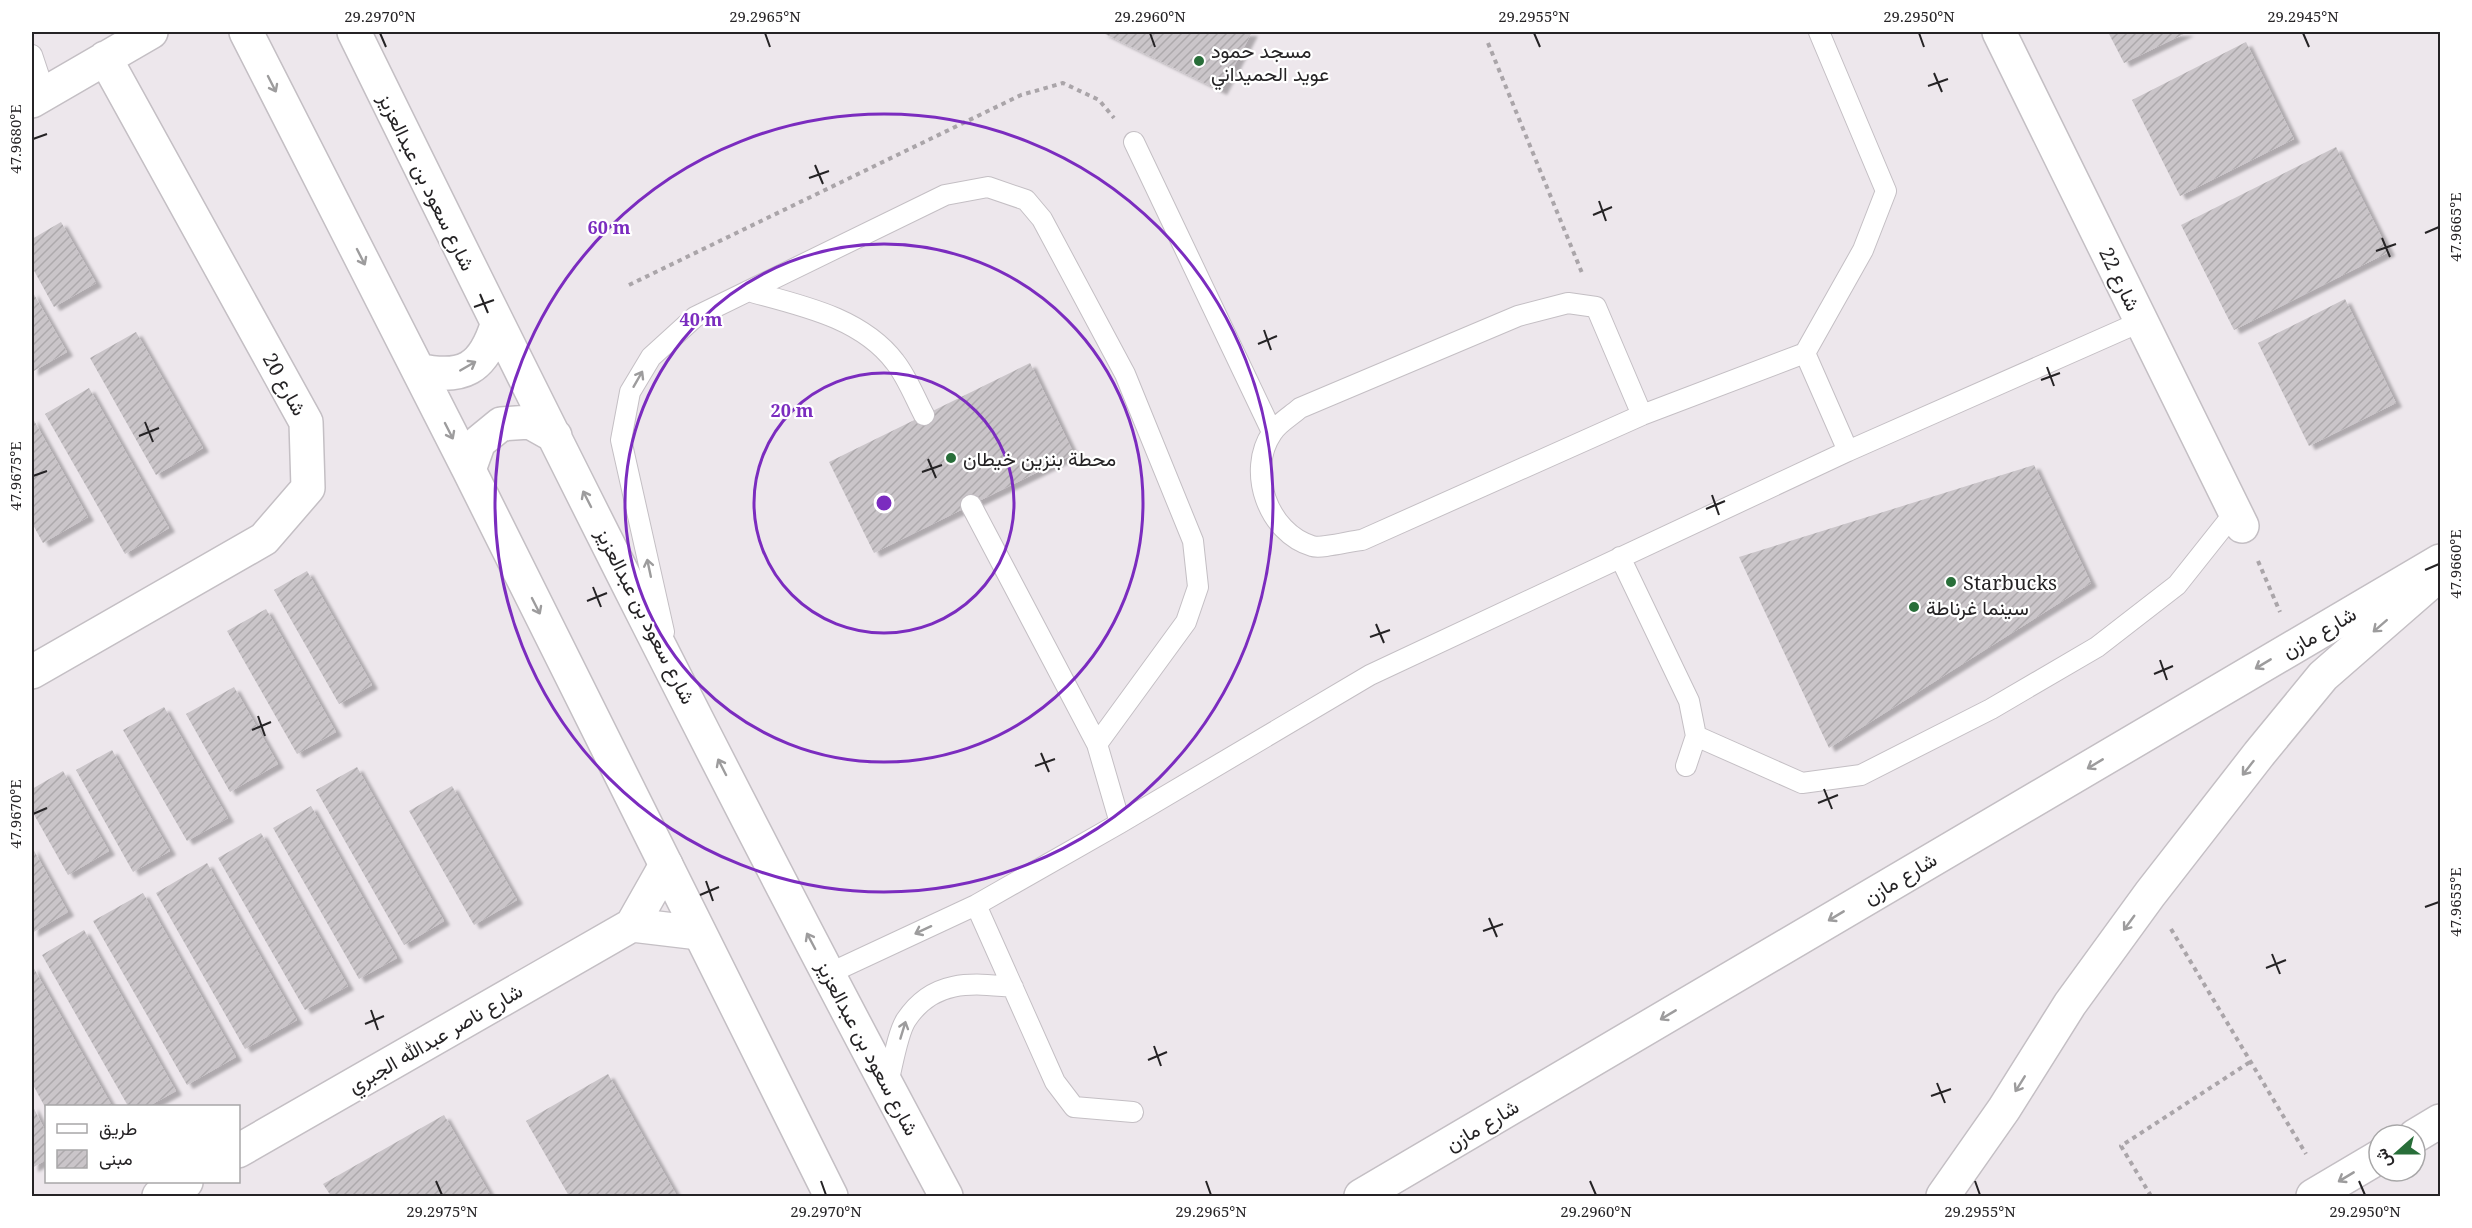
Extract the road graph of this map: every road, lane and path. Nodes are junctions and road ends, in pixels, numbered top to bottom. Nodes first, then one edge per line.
1 (151, 32) edge
2 (246, 32) edge
3 (1819, 32) edge
4 (1999, 32) edge
5 (358, 36) edge
6 (1488, 43) dead end
7 (32, 55) edge
8 (105, 58) junction
9 (38, 98) edge
10 (1134, 142) joint
11 (629, 285) dead end
12 (748, 291) junction
13 (1596, 307) junction
14 (2140, 322) junction
15 (497, 325) junction
16 (1806, 353) junction
17 (418, 370) junction
18 (924, 415) dead end
19 (1642, 415) junction
20 (1272, 432) junction
21 (555, 436) junction
22 (1848, 452) junction
23 (469, 470) junction
24 (971, 505) dead end
25 (2244, 531) junction
26 (1620, 556) junction
27 (2440, 561) edge
28 (2440, 574) edge
29 (2295, 645) junction
30 (671, 666) junction
31 (32, 672) edge
32 (1696, 736) junction
33 (1097, 744) junction
34 (1686, 766) dead end
35 (1120, 823) junction
36 (666, 865) junction
37 (2150, 894) junction
38 (976, 905) junction
39 (632, 925) junction
40 (699, 933) junction
41 (828, 974) junction
42 (1013, 987) junction
43 (2251, 1062) junction
44 (887, 1087) junction
45 (1133, 1112) dead end
46 (2440, 1121) edge
47 (2427, 1129) edge
48 (240, 1150) edge
49 (2367, 1164) edge
50 (184, 1183) edge
51 (2320, 1192) edge
52 (159, 1197) edge
53 (831, 1197) edge
54 (946, 1197) edge
55 (1361, 1197) edge
56 (1943, 1197) edge
57 (2151, 1197) edge

1 - 8 main road
2 -> 17 main road
3 - 16 lane
4 - 14 main road, شارع 22
5 - 15 main road, شارع سعود بن عبدالعزيز
6 - 13 path
7 - 9 lane
8 - 9 main road
8 - 31 main road, شارع 20
10 - 11 path
10 - 20 lane
12 - 18 lane
30 -> 12 lane
12 - 33 lane
13 - 19 lane
13 - 20 lane
14 - 22 lane
14 - 25 main road, شارع 22
17 -> 15 main road
15 - 21 main road, شارع سعود بن عبدالعزيز
16 - 19 lane
16 - 22 lane
17 -> 23 main road
19 - 20 lane
21 - 23 main road
30 -> 21 main road, شارع سعود بن عبدالعزيز
22 - 26 lane
23 -> 36 main road
24 - 33 lane
25 - 29 path
25 - 32 lane
26 - 32 lane
26 - 35 lane
27 - 29 main road, شارع مازن
28 -> 37 main road
29 -> 55 main road, شارع مازن
41 -> 30 main road, شارع سعود بن عبدالعزيز
32 - 34 lane
33 - 35 lane
35 - 38 lane
36 - 39 main road
36 - 40 main road
37 - 43 path
37 -> 56 main road
38 -> 41 lane
38 - 42 lane
39 - 40 main road
39 - 48 main road, شارع ناصر عبدالله الجبري
40 - 53 main road
41 - 44 main road, شارع سعود بن عبدالعزيز
44 -> 42 lane
42 - 45 lane
43 - 51 path
43 - 57 path
44 - 54 main road, شارع سعود بن عبدالعزيز
46 - 47 main road
49 -> 51 main road
50 - 52 main road

